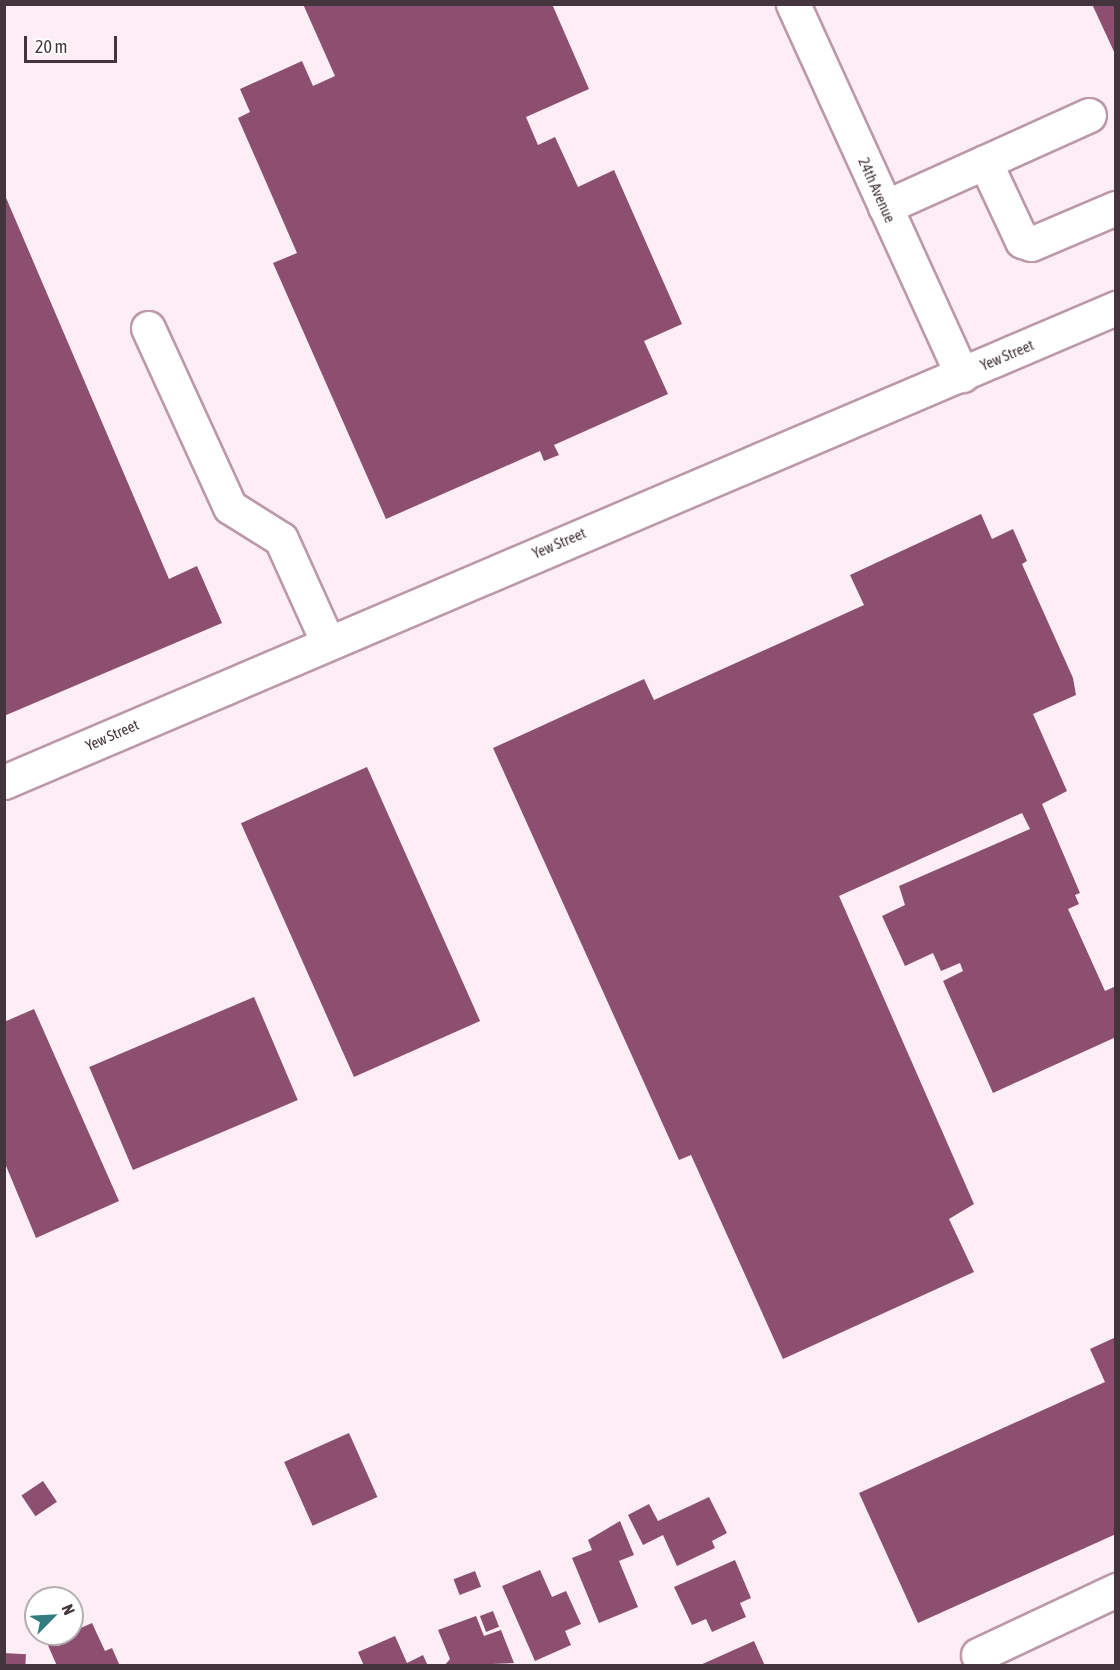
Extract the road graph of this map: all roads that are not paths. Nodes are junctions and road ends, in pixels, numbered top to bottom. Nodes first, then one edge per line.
1 (793, 4) edge
2 (1089, 115) dead end
3 (985, 162) junction
4 (885, 207) junction
5 (1116, 208) edge
6 (1116, 308) edge
7 (148, 328) dead end
8 (962, 375) junction
9 (327, 641) junction
10 (4, 782) edge
11 (1116, 1590) edge
12 (978, 1655) dead end

1 - 4 street, 24th Avenue
2 - 3 street
3 - 4 street
3 - 5 street
4 - 8 street, 24th Avenue
6 - 8 street, Yew Street
7 - 9 street
8 - 9 street, Yew Street
9 - 10 street, Yew Street
11 - 12 street

